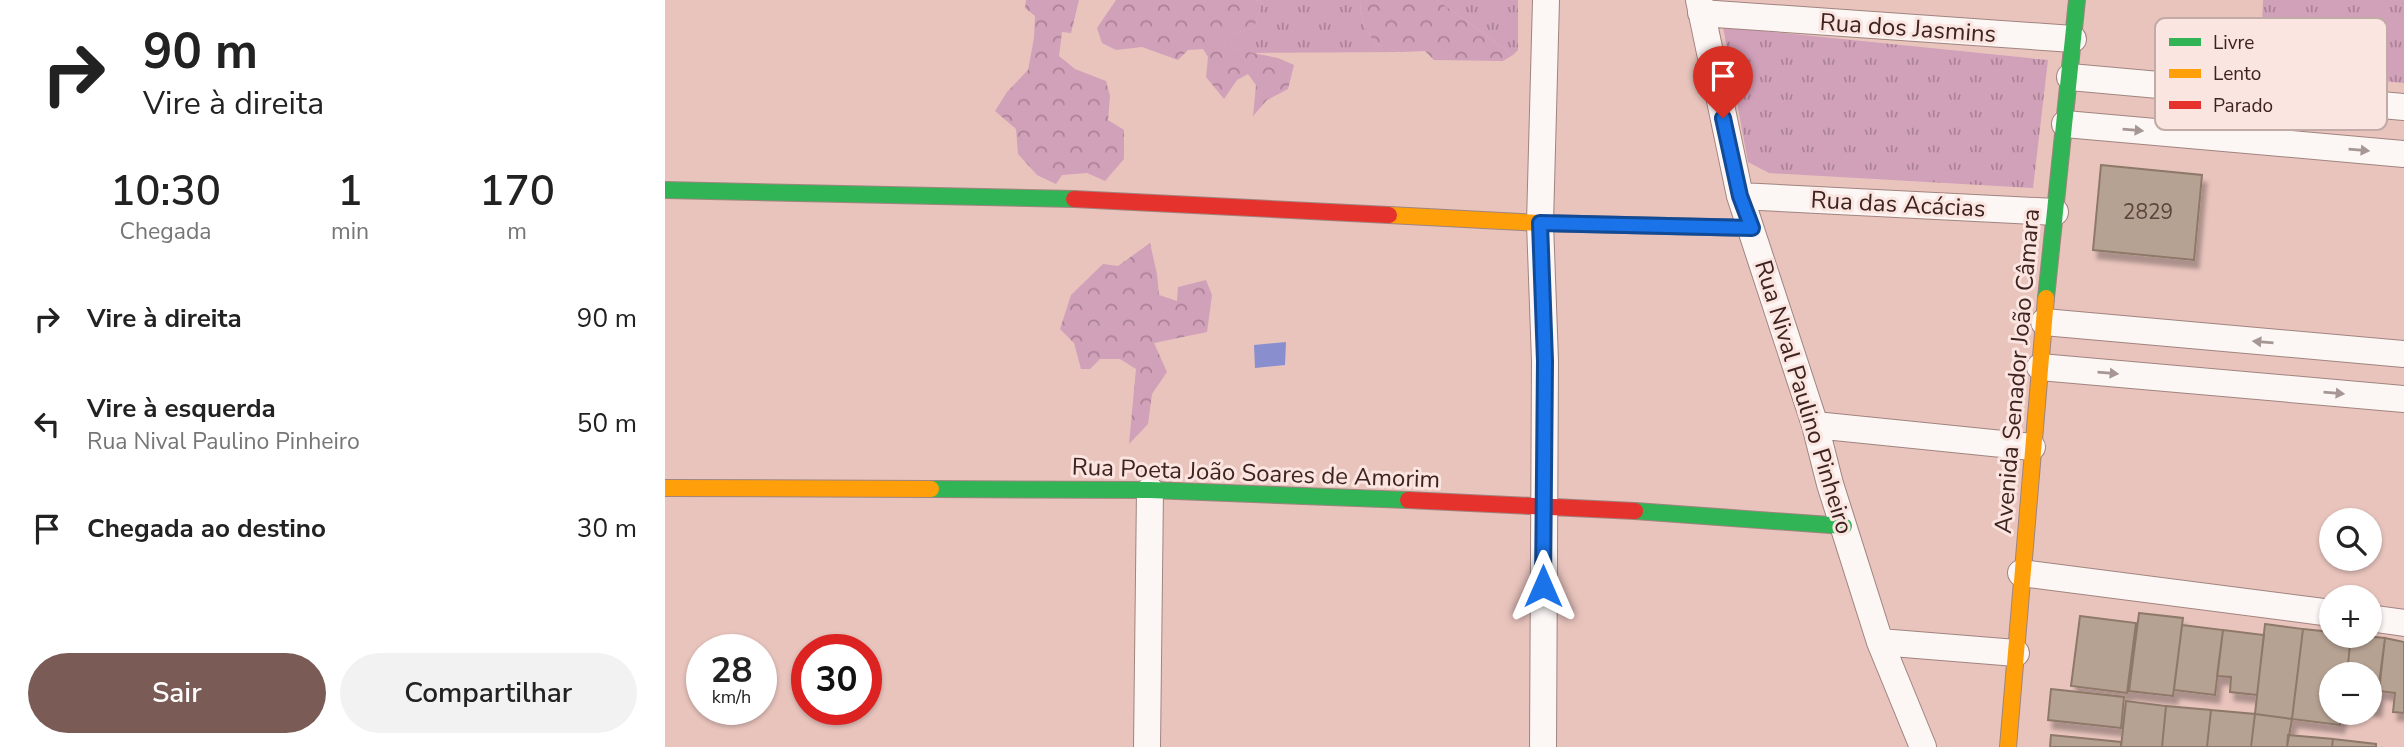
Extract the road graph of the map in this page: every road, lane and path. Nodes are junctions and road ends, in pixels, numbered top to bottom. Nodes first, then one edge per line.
1 (1546, 0) edge
2 (2077, 0) edge
3 (1700, 7) edge
4 (2073, 39) junction
5 (2070, 77) junction
6 (2155, 85) edge
7 (2065, 124) junction
8 (2404, 155) edge
9 (665, 190) edge
10 (1740, 196) junction
11 (2055, 212) junction
12 (1540, 223) junction
13 (1752, 228) junction
14 (2044, 322) junction
15 (2404, 354) edge
16 (2040, 367) junction
17 (2404, 399) edge
18 (1815, 425) junction
19 (2032, 447) junction
20 (665, 488) edge
21 (1150, 490) junction
22 (1543, 505) junction
23 (1844, 526) junction
24 (2021, 573) junction
25 (2319, 611) edge
26 (2382, 619) edge
27 (2404, 622) edge
28 (1880, 642) junction
29 (2016, 653) junction
30 (1147, 747) edge
31 (1543, 747) edge
32 (1923, 747) edge
33 (2008, 747) edge

1 - 12 street
2 - 4 street, Avenida Senador João Câmara
3 - 4 street, Rua dos Jasmins
3 - 10 street, Rua Nival Paulino Pinheiro
4 - 5 street, Avenida Senador João Câmara
5 - 6 street
5 - 7 street, Avenida Senador João Câmara
7 -> 8 street
7 - 11 street, Avenida Senador João Câmara
9 - 12 street
10 - 11 street, Rua das Acácias
10 - 13 street, Rua Nival Paulino Pinheiro
11 - 14 street, Avenida Senador João Câmara
12 - 13 street
12 - 22 street
13 - 18 street, Rua Nival Paulino Pinheiro
15 -> 14 street
14 - 16 street, Avenida Senador João Câmara
16 -> 17 street
16 - 19 street, Avenida Senador João Câmara
18 - 19 street
18 - 23 street, Rua Nival Paulino Pinheiro
19 - 24 street, Avenida Senador João Câmara
20 - 21 street, Rua Poeta João Soares de Amorim
21 - 22 street, Rua Poeta João Soares de Amorim
21 - 30 street
22 - 23 street, Rua Poeta João Soares de Amorim
22 - 31 street
23 - 28 street, Rua Nival Paulino Pinheiro
24 - 25 street
24 - 29 street, Avenida Senador João Câmara
26 - 27 street
28 - 29 street
28 - 32 street, Rua Nival Paulino Pinheiro
29 - 33 street, Avenida Senador João Câmara

